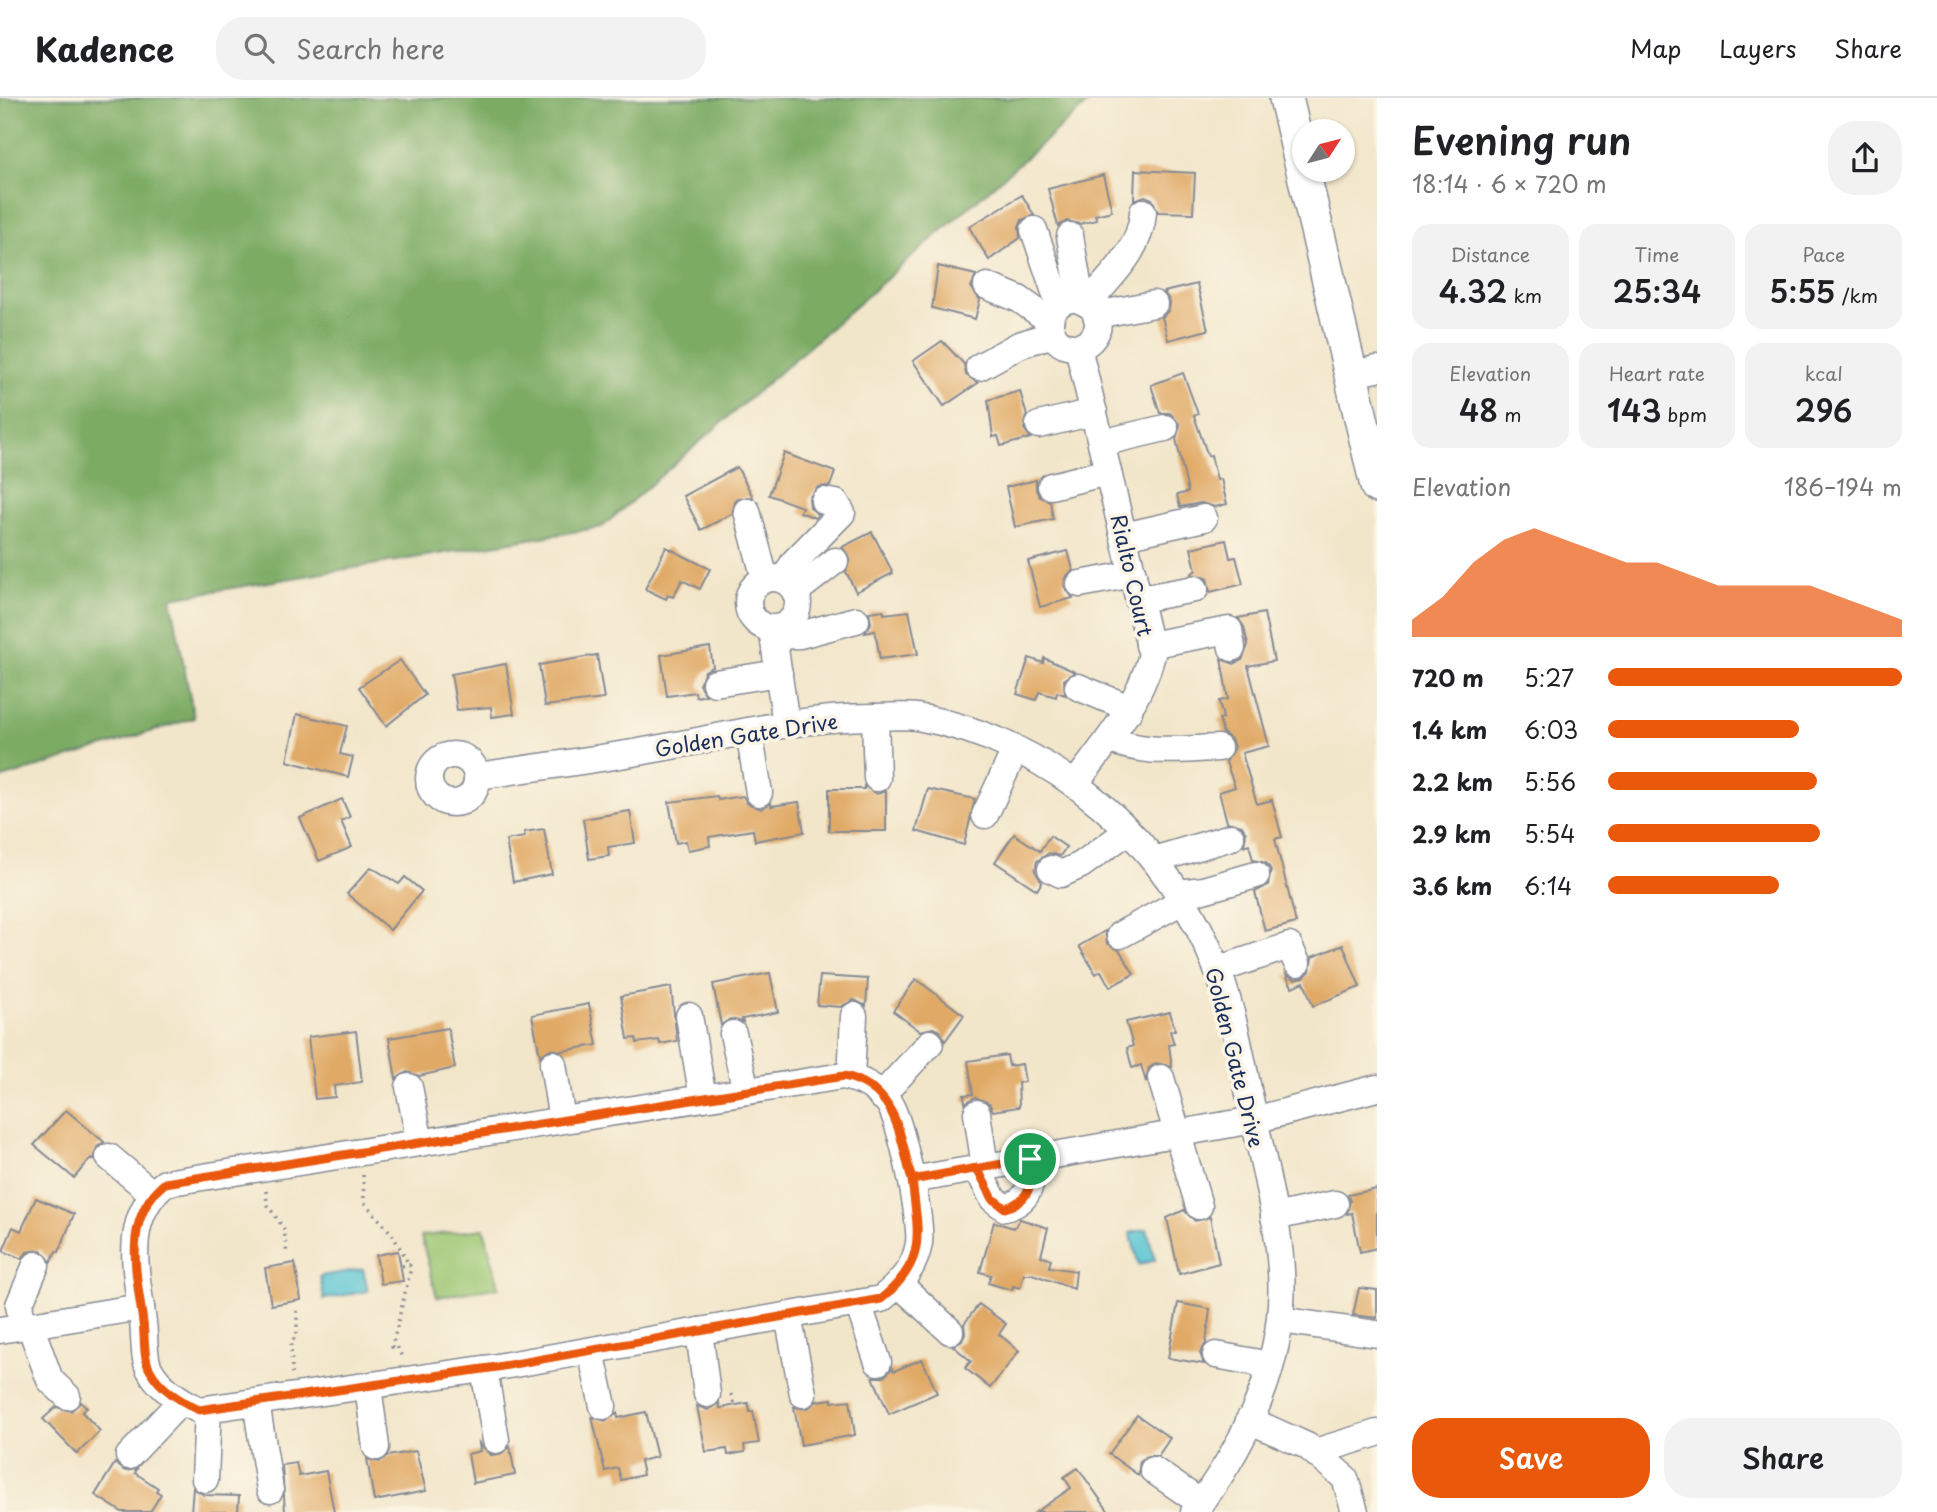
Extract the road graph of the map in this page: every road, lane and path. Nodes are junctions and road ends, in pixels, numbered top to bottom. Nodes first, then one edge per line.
1 (1286, 98) edge
2 (1143, 212) dead end
3 (1034, 230) dead end
4 (1070, 236) dead end
5 (988, 286) dead end
6 (1154, 304) dead end
7 (1071, 313) junction
8 (1077, 347) junction
9 (979, 367) dead end
10 (1364, 372) edge
11 (1094, 412) junction
12 (1040, 425) dead end
13 (1165, 428) dead end
14 (1101, 443) junction
15 (1108, 472) junction
16 (1377, 485) edge
17 (1051, 486) dead end
18 (824, 501) dead end
19 (747, 511) dead end
20 (1204, 519) dead end
21 (1124, 536) junction
22 (835, 561) dead end
23 (781, 584) junction
24 (1080, 584) dead end
25 (1136, 586) junction
26 (1195, 589) dead end
27 (856, 620) dead end
28 (773, 632) junction
29 (1149, 645) junction
30 (1232, 648) dead end
31 (779, 673) junction
32 (715, 682) dead end
33 (1079, 687) dead end
34 (1129, 711) junction
35 (875, 717) junction
36 (786, 724) junction
37 (749, 731) junction
38 (1109, 738) junction
39 (1218, 748) dead end
40 (1015, 750) junction
41 (478, 776) dead end
42 (877, 778) dead end
43 (1075, 784) junction
44 (759, 793) dead end
45 (985, 816) dead end
46 (1128, 831) junction
47 (1231, 837) dead end
48 (1154, 860) junction
49 (1051, 869) dead end
50 (1256, 875) dead end
51 (1182, 897) junction
52 (1120, 935) dead end
53 (1297, 963) dead end
54 (1217, 970) junction
55 (689, 1016) dead end
56 (854, 1016) dead end
57 (733, 1034) dead end
58 (930, 1043) dead end
59 (553, 1064) dead end
60 (852, 1078) junction
61 (1161, 1078) dead end
62 (409, 1087) dead end
63 (1377, 1088) edge
64 (746, 1091) junction
65 (881, 1096) junction
66 (703, 1098) junction
67 (977, 1113) dead end
68 (562, 1120) junction
69 (1254, 1120) junction
70 (1177, 1134) junction
71 (421, 1143) junction
72 (358, 1153) junction
73 (109, 1157) dead end
74 (1030, 1159) junction
75 (264, 1168) junction
76 (981, 1168) junction
77 (912, 1180) junction
78 (153, 1194) junction
79 (1335, 1204) dead end
80 (1199, 1206) dead end
81 (1274, 1217) junction
82 (287, 1255) dead end
83 (410, 1264) junction
84 (36, 1265) dead end
85 (402, 1266) dead end
86 (899, 1284) junction
87 (858, 1303) junction
88 (141, 1307) junction
89 (297, 1310) dead end
90 (788, 1316) junction
91 (1280, 1320) junction
92 (17, 1327) edge
93 (699, 1331) junction
94 (950, 1331) dead end
95 (1377, 1334) edge
96 (591, 1351) junction
97 (1216, 1355) dead end
98 (878, 1362) dead end
99 (1270, 1365) junction
100 (484, 1369) junction
101 (412, 1379) junction
102 (368, 1386) junction
103 (707, 1394) dead end
104 (803, 1394) dead end
105 (67, 1396) dead end
106 (292, 1397) junction
107 (181, 1401) junction
108 (256, 1402) junction
109 (603, 1406) dead end
110 (208, 1409) junction
111 (1249, 1420) junction
112 (1377, 1433) edge
113 (496, 1440) dead end
114 (376, 1447) dead end
115 (1315, 1452) junction
116 (129, 1456) dead end
117 (1153, 1470) dead end
118 (205, 1479) dead end
119 (271, 1490) dead end
120 (1197, 1507) edge
121 (1355, 1512) edge

1 - 10 main road
2 - 7 street
3 - 7 street
4 - 7 street
5 - 7 street
6 - 7 street
7 - 8 street
7 - 8 street
7 - 9 street
8 - 11 street, Rialto Court
10 - 16 main road
11 - 12 street
11 - 14 street, Rialto Court
13 - 14 street
14 - 15 street, Rialto Court
15 - 17 street
15 - 21 street, Rialto Court
18 - 23 street
19 - 23 street
20 - 21 street
21 - 25 street, Rialto Court
22 - 23 street
23 - 28 street
23 - 28 street
24 - 25 street
25 - 26 street
25 - 29 street, Rialto Court
27 - 28 street
28 - 31 street
29 - 30 street
29 - 34 street, Rialto Court
31 - 32 street
31 - 36 street
33 - 34 street
34 - 38 street, Rialto Court
35 - 36 street, Golden Gate Drive
35 - 40 street, Golden Gate Drive
35 - 42 street
36 - 37 street, Golden Gate Drive
37 - 41 street, Golden Gate Drive
37 - 44 street
38 - 39 street
38 - 43 street, Rialto Court
40 - 43 street, Golden Gate Drive
40 - 45 street
43 - 46 street, Golden Gate Drive
46 - 48 street, Golden Gate Drive
46 - 49 street
47 - 48 street
48 - 51 street, Golden Gate Drive
50 - 51 street
51 - 52 street
51 - 54 street, Golden Gate Drive
53 - 54 street
54 - 69 street, Golden Gate Drive
55 - 66 street
56 - 60 street
57 - 64 street
58 - 65 street
59 - 68 street
60 - 64 street
60 - 65 street
61 - 70 street
62 - 71 street
63 - 69 street
64 - 66 street
65 - 77 street
66 - 68 street
67 - 76 street
68 - 71 street
69 - 70 street
69 - 81 street, Golden Gate Drive
70 - 74 street
70 - 80 street
71 - 72 street
72 - 75 street
72 - 83 path
73 - 78 street
74 - 76 street
74 - 76 street
75 - 78 street
75 - 82 path
76 - 77 street
77 - 86 street
78 - 88 street
79 - 81 street
81 - 91 street, Golden Gate Drive
83 - 85 path
83 - 101 path
84 - 92 street
86 - 87 street
86 - 94 street
87 - 90 street
87 - 98 street
88 - 92 street
88 - 107 street
89 - 106 path
90 - 93 street
90 - 104 street
91 - 95 street
91 - 99 street, Golden Gate Drive
92 - 105 street
93 - 96 street
93 - 103 street
96 - 100 street
96 - 109 street
97 - 99 street
99 - 111 street, Golden Gate Drive
100 - 101 street
100 - 113 street
101 - 102 street
102 - 106 street
102 - 114 street
106 - 108 street
107 - 110 street
107 - 116 street
108 - 110 street
108 - 119 street
110 - 118 street
111 - 115 street
111 - 120 street, Golden Gate Drive
112 - 115 street
115 - 121 street
117 - 120 street

